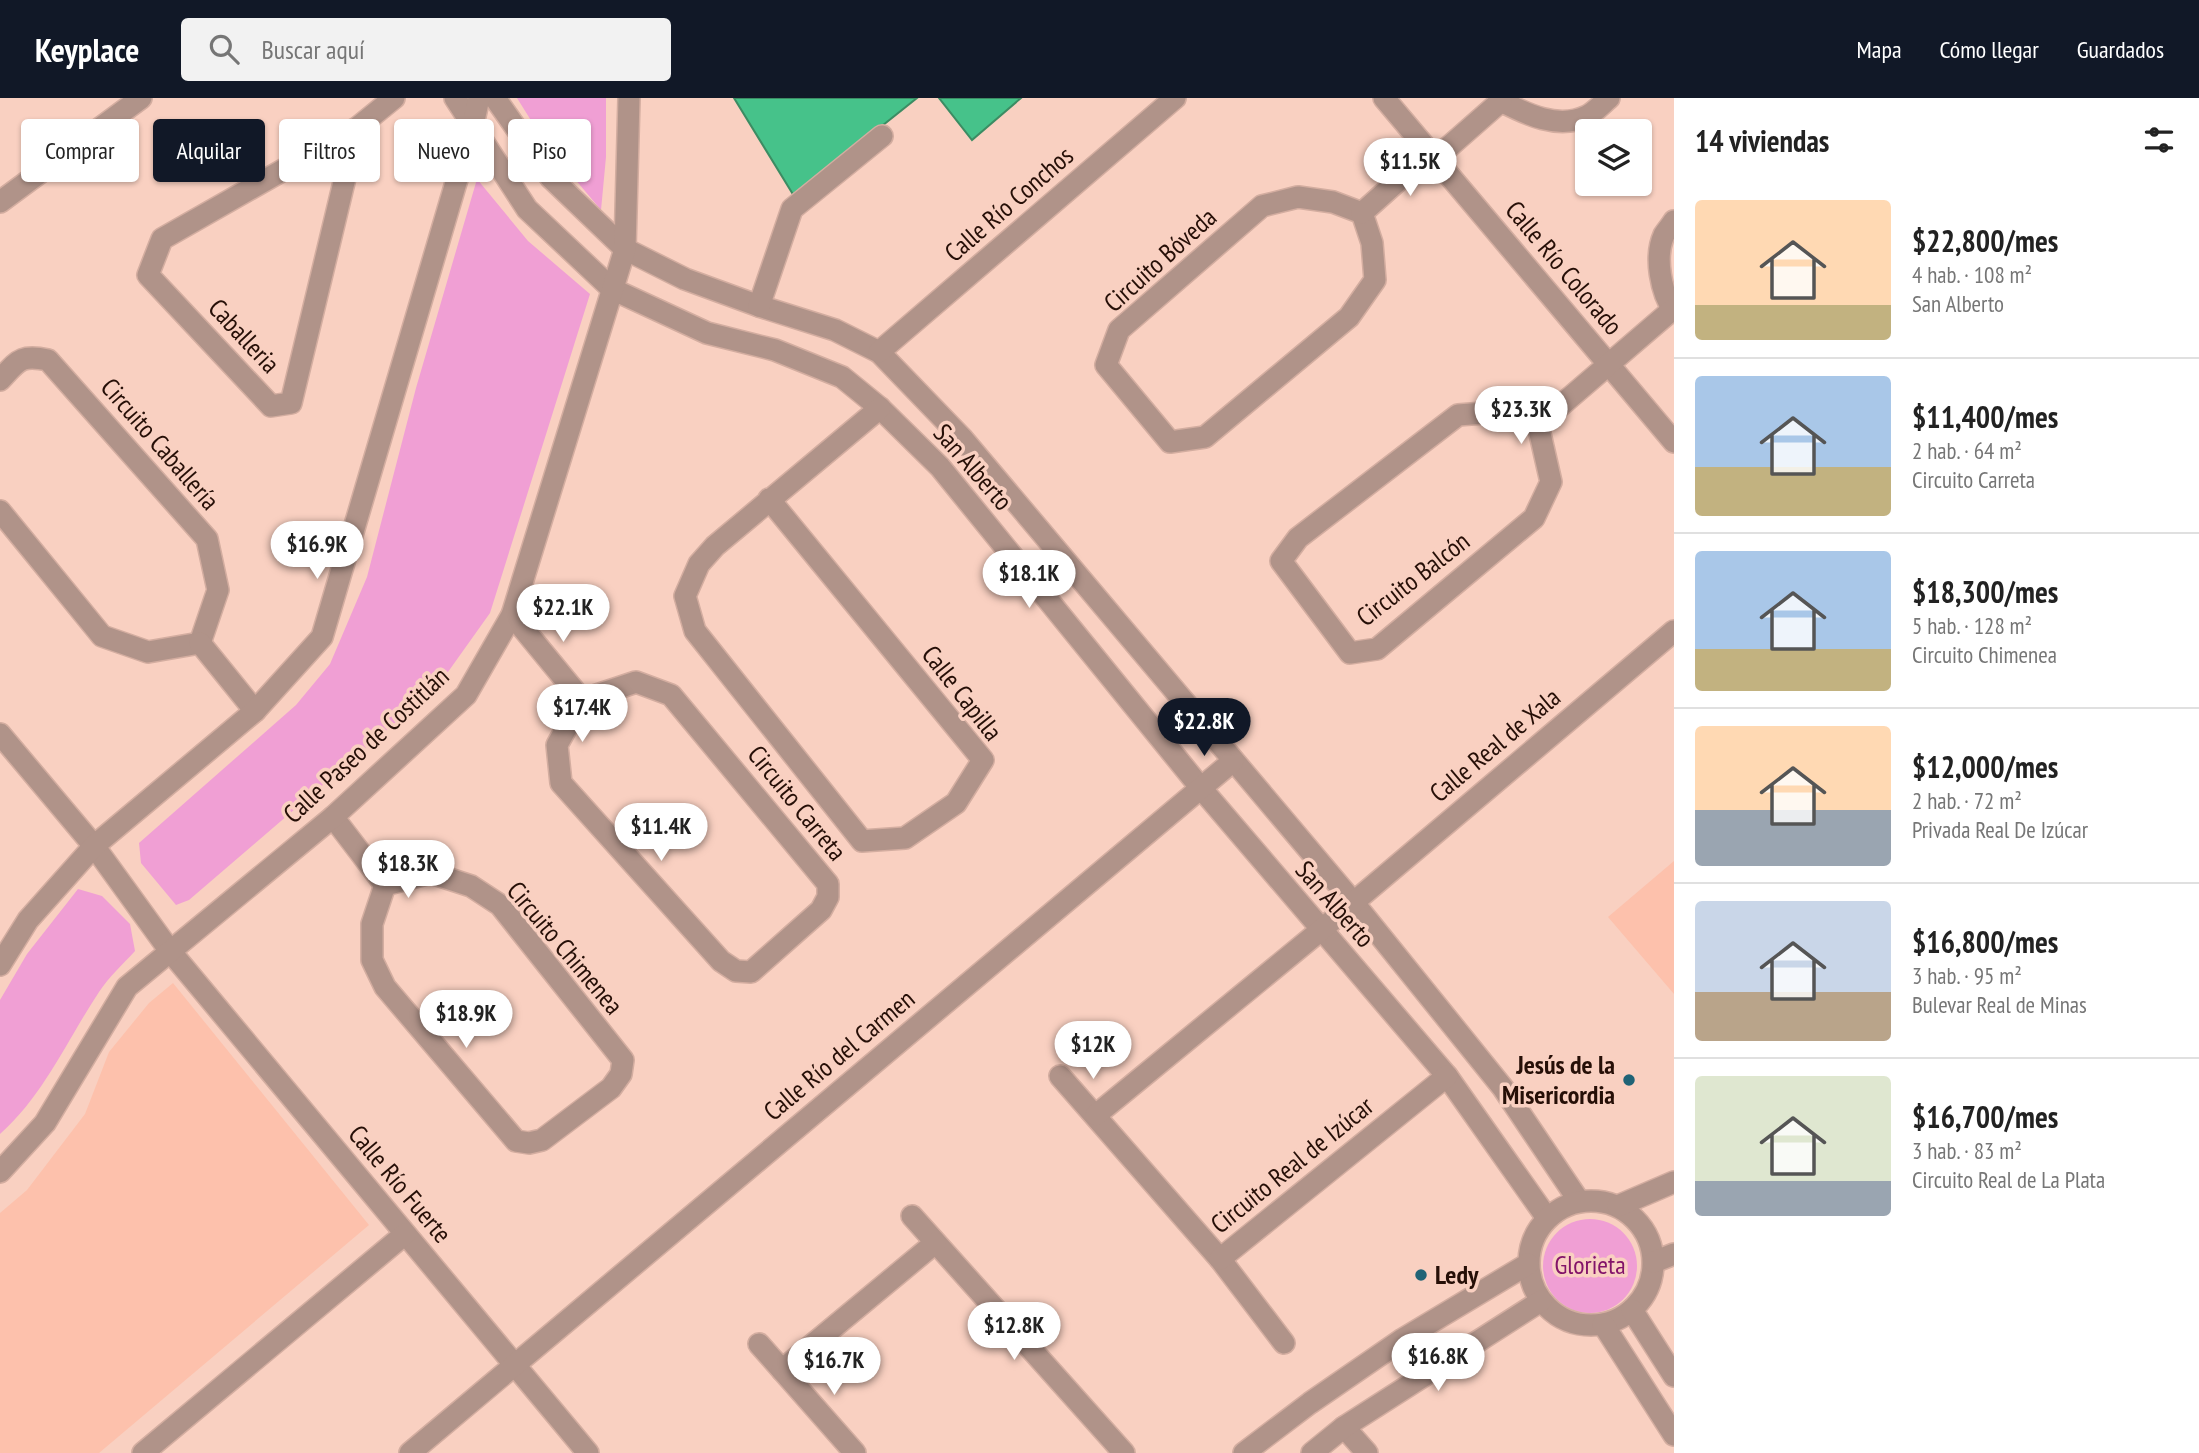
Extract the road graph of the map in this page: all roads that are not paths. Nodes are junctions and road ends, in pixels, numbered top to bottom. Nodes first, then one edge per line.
1 (141, 98) edge
2 (394, 98) edge
3 (455, 98) edge
4 (479, 98) edge
5 (495, 98) edge
6 (629, 98) edge
7 (1175, 98) edge
8 (1384, 98) edge
9 (1609, 98) edge
10 (1500, 100) edge
11 (368, 119) edge
12 (469, 119) edge
13 (474, 119) edge
14 (357, 128) joint
15 (883, 136) dead end
16 (1433, 155) junction
17 (494, 158) edge
18 (456, 182) edge
19 (0, 202) edge
20 (1362, 213) junction
21 (1674, 221) edge
22 (625, 249) junction
23 (612, 289) junction
24 (759, 306) junction
25 (1673, 311) edge
26 (879, 352) junction
27 (1608, 364) junction
28 (0, 380) edge
29 (880, 408) junction
30 (1538, 425) junction
31 (1674, 442) edge
32 (769, 499) junction
33 (0, 511) edge
34 (512, 615) junction
35 (1674, 631) edge
36 (200, 643) junction
37 (582, 700) junction
38 (255, 711) junction
39 (0, 734) edge
40 (1233, 761) junction
41 (1200, 788) junction
42 (333, 817) junction
43 (94, 846) junction
44 (385, 885) junction
45 (1353, 902) junction
46 (1321, 930) junction
47 (170, 951) junction
48 (0, 965) edge
49 (1060, 1076) dead end
50 (1447, 1076) junction
51 (1096, 1115) junction
52 (0, 1172) edge
53 (1674, 1182) edge
54 (1578, 1201) junction
55 (1618, 1206) junction
56 (912, 1216) dead end
57 (1547, 1218) junction
58 (405, 1234) junction
59 (935, 1243) junction
60 (1664, 1258) edge
61 (1220, 1259) junction
62 (1528, 1264) junction
63 (1541, 1301) junction
64 (1632, 1310) junction
65 (1603, 1324) junction
66 (1284, 1343) dead end
67 (759, 1344) dead end
68 (515, 1366) junction
69 (782, 1370) junction
70 (1674, 1376) edge
71 (1345, 1427) junction
72 (1674, 1435) edge
73 (143, 1453) edge
74 (410, 1453) edge
75 (588, 1453) edge
76 (855, 1453) edge
77 (1124, 1453) edge
78 (1244, 1453) edge
79 (1312, 1453) edge
80 (1367, 1453) edge

1 - 19 street
2 - 11 street, Caballeria
3 - 12 street, San Alberto
4 - 13 street
5 - 22 street, San Alberto
6 - 22 street, Calle Paseo de Costitlán
7 - 26 street, Calle Río Conchos
8 - 16 street, Calle Río Colorado
9 - 10 street
10 - 16 street
14 - 14 street, Caballeria
15 - 24 street
16 - 20 street
16 - 27 street, Calle Río Colorado
17 - 23 street, San Alberto
18 - 38 street
20 - 20 street, Circuito Bóveda
21 - 25 street
22 - 23 street, Calle Paseo de Costitlán
22 - 24 street, San Alberto
23 - 29 street, San Alberto
23 - 34 street, Calle Paseo de Costitlán
24 - 26 street, San Alberto
25 - 27 street
26 - 40 street, San Alberto
27 - 30 street
27 - 31 street, Calle Río Colorado
28 - 36 street, Circuito Caballería
29 - 32 street
29 - 41 street, San Alberto
30 - 30 street, Circuito Balcón
32 - 32 street, Calle Capilla
33 - 36 street
34 - 37 street
34 - 42 street, Calle Paseo de Costitlán
35 - 45 street, Calle Real de Xala
36 - 38 street
37 - 37 street, Circuito Carreta
38 - 43 street
39 - 43 street, Calle Río Fuerte
40 - 41 street, Calle Río del Carmen
40 - 45 street, San Alberto
41 - 46 street, San Alberto
41 - 68 street, Calle Río del Carmen
42 - 44 street
42 - 47 street, Calle Paseo de Costitlán
43 - 47 street, Calle Río Fuerte
43 - 48 street
44 - 44 street, Circuito Chimenea
45 - 46 street, Calle Real de Xala
45 - 54 street, San Alberto
46 - 50 street, San Alberto
46 - 51 street
47 - 52 street, Calle Paseo de Costitlán
47 - 58 street, Calle Río Fuerte
49 - 51 street, Circuito Real de Izúcar
50 - 57 street, San Alberto
50 - 61 street, Circuito Real de Izúcar
51 - 61 street, Circuito Real de Izúcar
53 - 55 street
54 - 55 street
54 - 57 street
55 - 60 street
56 - 59 street
57 - 62 street
58 - 68 street, Calle Río Fuerte
58 - 73 street
59 - 69 street
59 - 77 street
60 - 64 street
61 - 66 street
62 - 63 street
62 - 78 street
63 - 65 street
63 - 71 street
64 - 65 street
64 - 70 street
65 - 72 street
67 - 69 street
68 - 74 street, Calle Río del Carmen
68 - 75 street, Calle Río Fuerte
69 - 76 street
71 - 79 street
71 - 80 street

